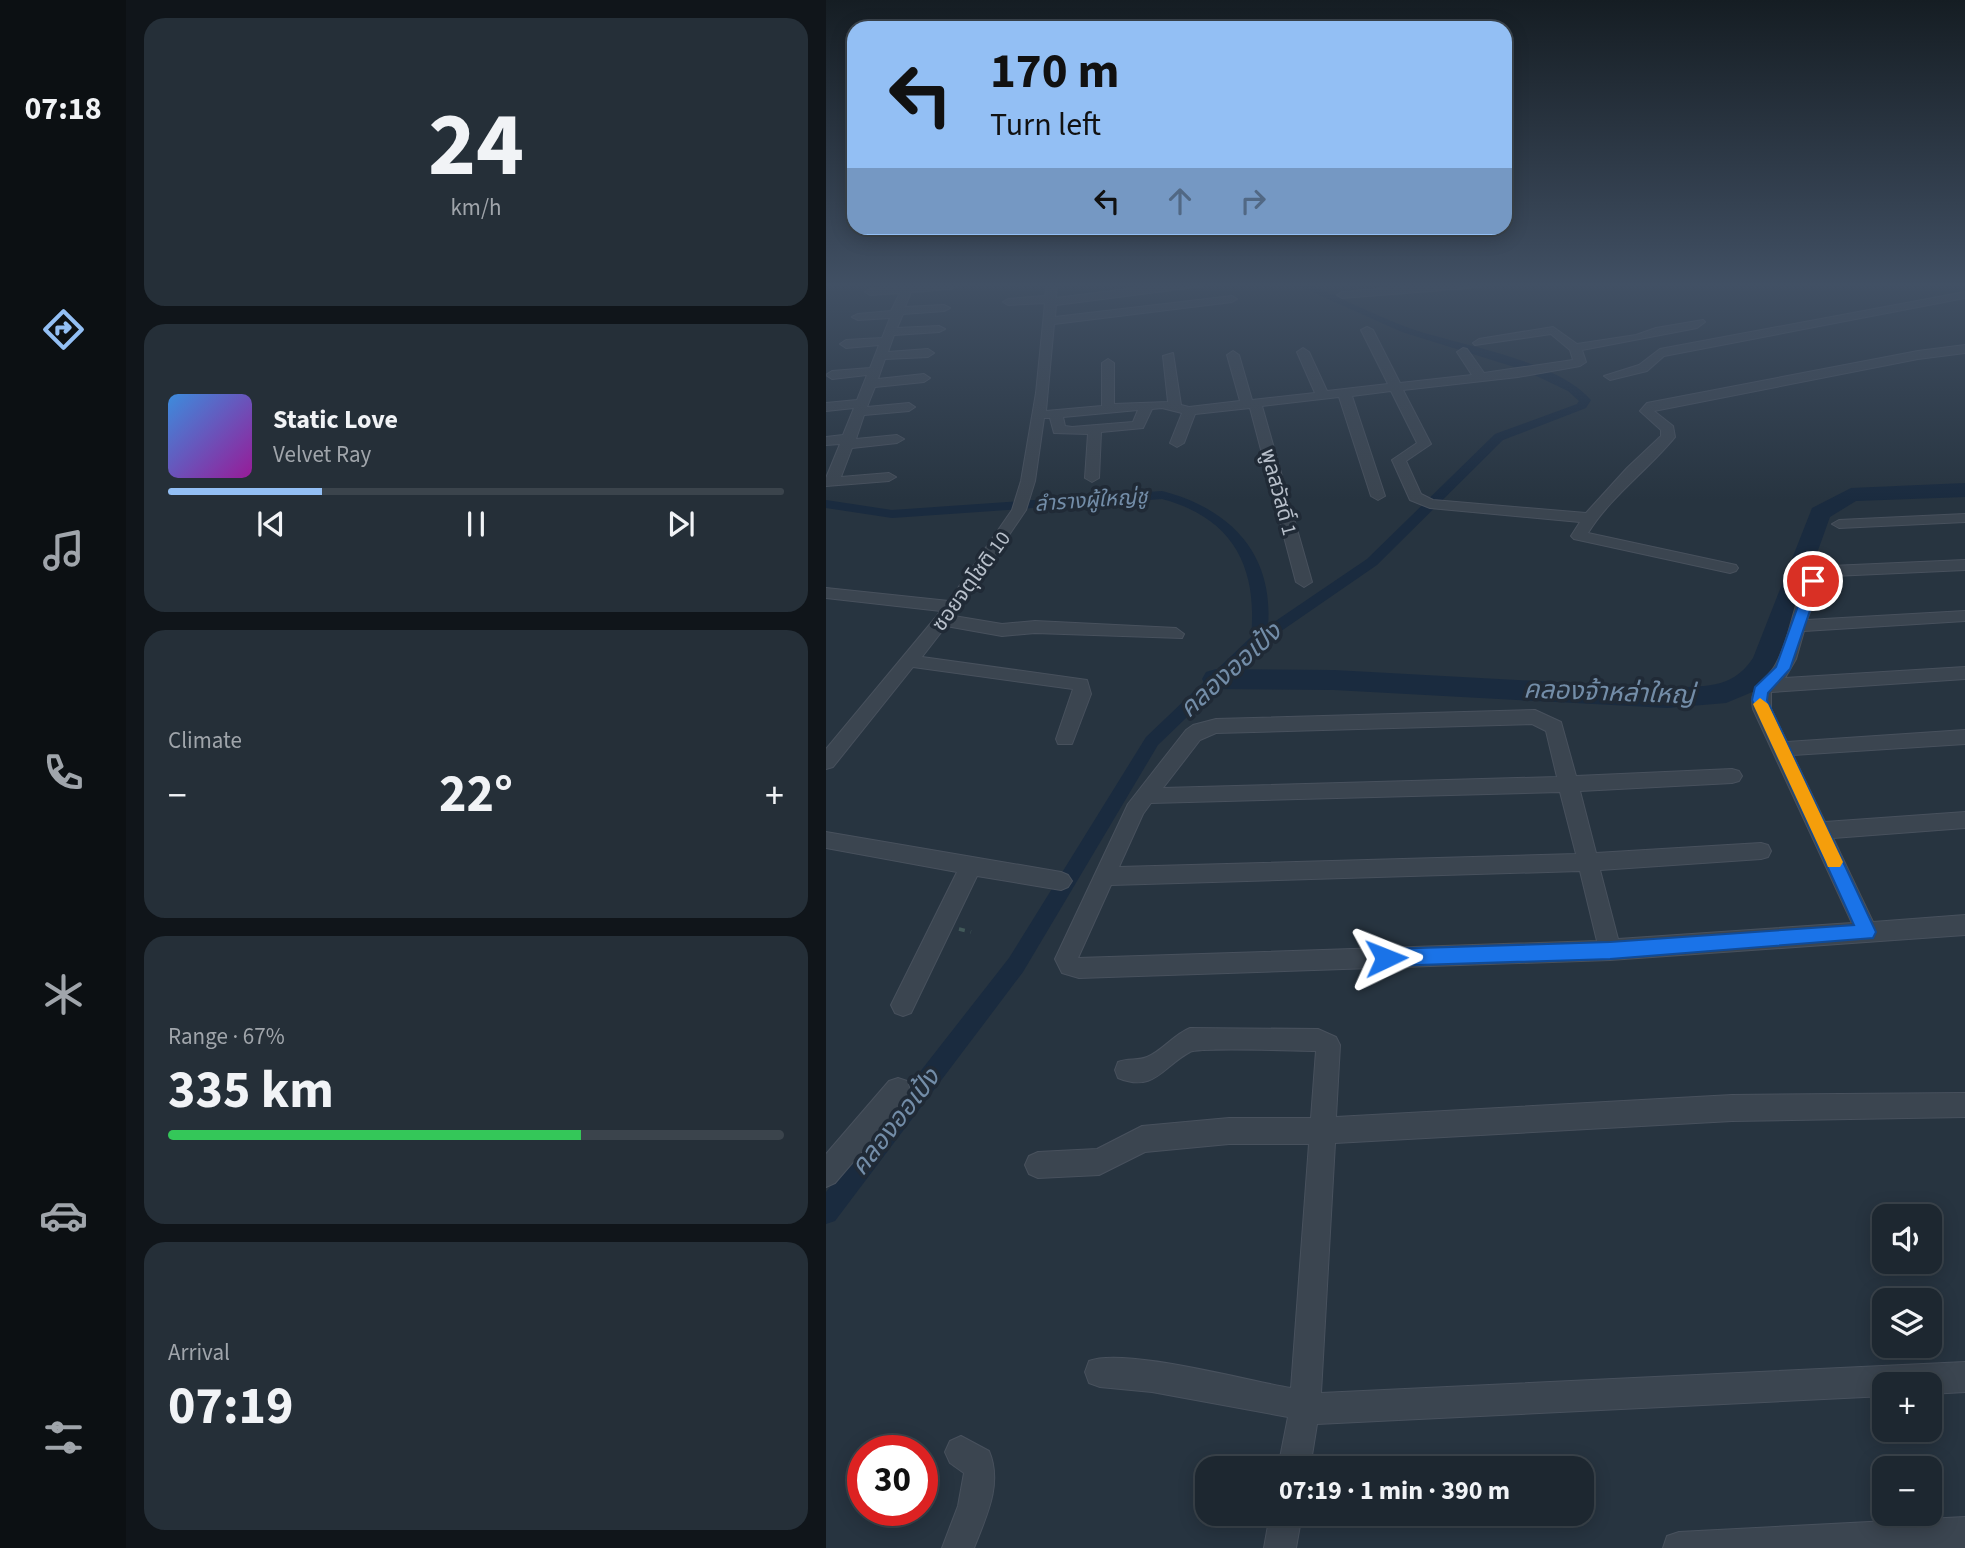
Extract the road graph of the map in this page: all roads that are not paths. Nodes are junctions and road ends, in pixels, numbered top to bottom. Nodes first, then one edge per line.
1 (893, 355) edge
2 (1046, 355) edge
3 (1233, 355) dead end
4 (1304, 355) edge
5 (1380, 355) edge
6 (1465, 355) edge
7 (1578, 355) edge
8 (1657, 355) edge
9 (1919, 355) edge
10 (881, 356) joint
11 (1169, 356) dead end
12 (1108, 363) dead end
13 (832, 375) dead end
14 (1610, 376) dead end
15 (873, 377) junction
16 (1480, 377) junction
17 (923, 378) dead end
18 (1688, 384) dead end
19 (1395, 386) junction
20 (1344, 392) junction
21 (1322, 394) junction
22 (1701, 396) junction
23 (1251, 403) junction
24 (1147, 405) junction
25 (826, 407) edge
26 (862, 407) junction
27 (909, 407) dead end
28 (1108, 408) junction
29 (1182, 409) junction
30 (1056, 413) junction
31 (1039, 415) junction
32 (1095, 429) junction
33 (897, 439) dead end
34 (826, 441) edge
35 (848, 441) junction
36 (1177, 443) dead end
37 (889, 477) dead end
38 (1092, 478) dead end
39 (829, 481) edge
40 (1378, 496) dead end
41 (1590, 518) junction
42 (1965, 518) edge
43 (1839, 524) dead end
44 (1965, 565) edge
45 (1730, 568) dead end
46 (1304, 582) dead end
47 (826, 593) edge
48 (948, 614) junction
49 (1965, 616) edge
50 (1798, 626) junction
51 (1176, 634) dead end
52 (911, 661) junction
53 (1965, 674) edge
54 (1765, 686) junction
55 (1965, 737) edge
56 (1065, 738) dead end
57 (1781, 749) junction
58 (826, 762) edge
59 (1732, 776) dead end
60 (1569, 785) junction
61 (1144, 796) junction
62 (1965, 820) edge
63 (1820, 831) junction
64 (826, 840) edge
65 (1761, 851) dead end
66 (1588, 862) junction
67 (971, 866) junction
68 (1103, 876) junction
69 (1061, 881) dead end
70 (1965, 925) edge
71 (1867, 932) junction
72 (1610, 950) junction
73 (903, 1006) dead end
74 (1128, 1070) dead end
75 (898, 1090) dead end
76 (1965, 1105) edge
77 (1321, 1131) junction
78 (1038, 1165) dead end
79 (826, 1174) edge
80 (1100, 1373) dead end
81 (1965, 1377) edge
82 (1305, 1407) junction
83 (961, 1452) dead end
84 (1296, 1456) edge
85 (1284, 1526) edge
86 (1965, 1533) edge
87 (958, 1548) edge
88 (1280, 1548) edge
89 (1679, 1548) edge

1 - 10 street
2 - 31 street, ซอยจตุโชติ 10
3 - 23 street, พูลสวัสดิ์ 1
4 - 21 street
5 - 19 street
6 - 16 street
7 - 16 street
8 - 14 street
9 - 22 street
10 - 15 street
11 - 29 street
12 - 28 street
13 - 15 street
15 - 17 street
15 - 26 street
16 - 19 street
18 - 22 street
19 - 20 street
19 - 41 street
20 - 21 street
20 - 40 street
21 - 23 street
22 - 41 street
23 - 29 street
23 - 46 street, พูลสวัสดิ์ 1
24 - 28 street
24 - 29 street
24 - 32 street
25 - 26 street
26 - 27 street
26 - 35 street
28 - 30 street
29 - 36 street
30 - 31 street
30 - 32 street
31 - 48 street, ซอยจตุโชติ 10
32 - 38 street
33 - 35 street
34 - 35 street
35 - 39 street
37 - 39 street
41 - 45 street
42 - 43 street
44 - 50 street
47 - 48 street
48 - 51 street
48 - 52 street, ซอยจตุโชติ 10
49 - 50 street
50 - 54 street
52 - 56 street
52 - 58 street, ซอยจตุโชติ 10
53 - 54 street
54 - 57 street
55 - 57 street
57 - 63 street
59 - 60 street
60 - 61 street
60 - 61 street
60 - 66 street
61 - 68 street
62 - 63 street
63 - 71 street
64 - 67 street
65 - 66 street
66 - 68 street
66 - 72 street
67 - 69 street
67 - 73 street
68 - 72 street
70 - 71 street
71 - 72 street
74 - 77 street
75 - 79 street
76 - 77 street
77 - 78 street
77 - 82 street
80 - 82 street
81 - 82 street
82 - 84 street
83 - 87 street
85 - 88 street
86 - 89 street

